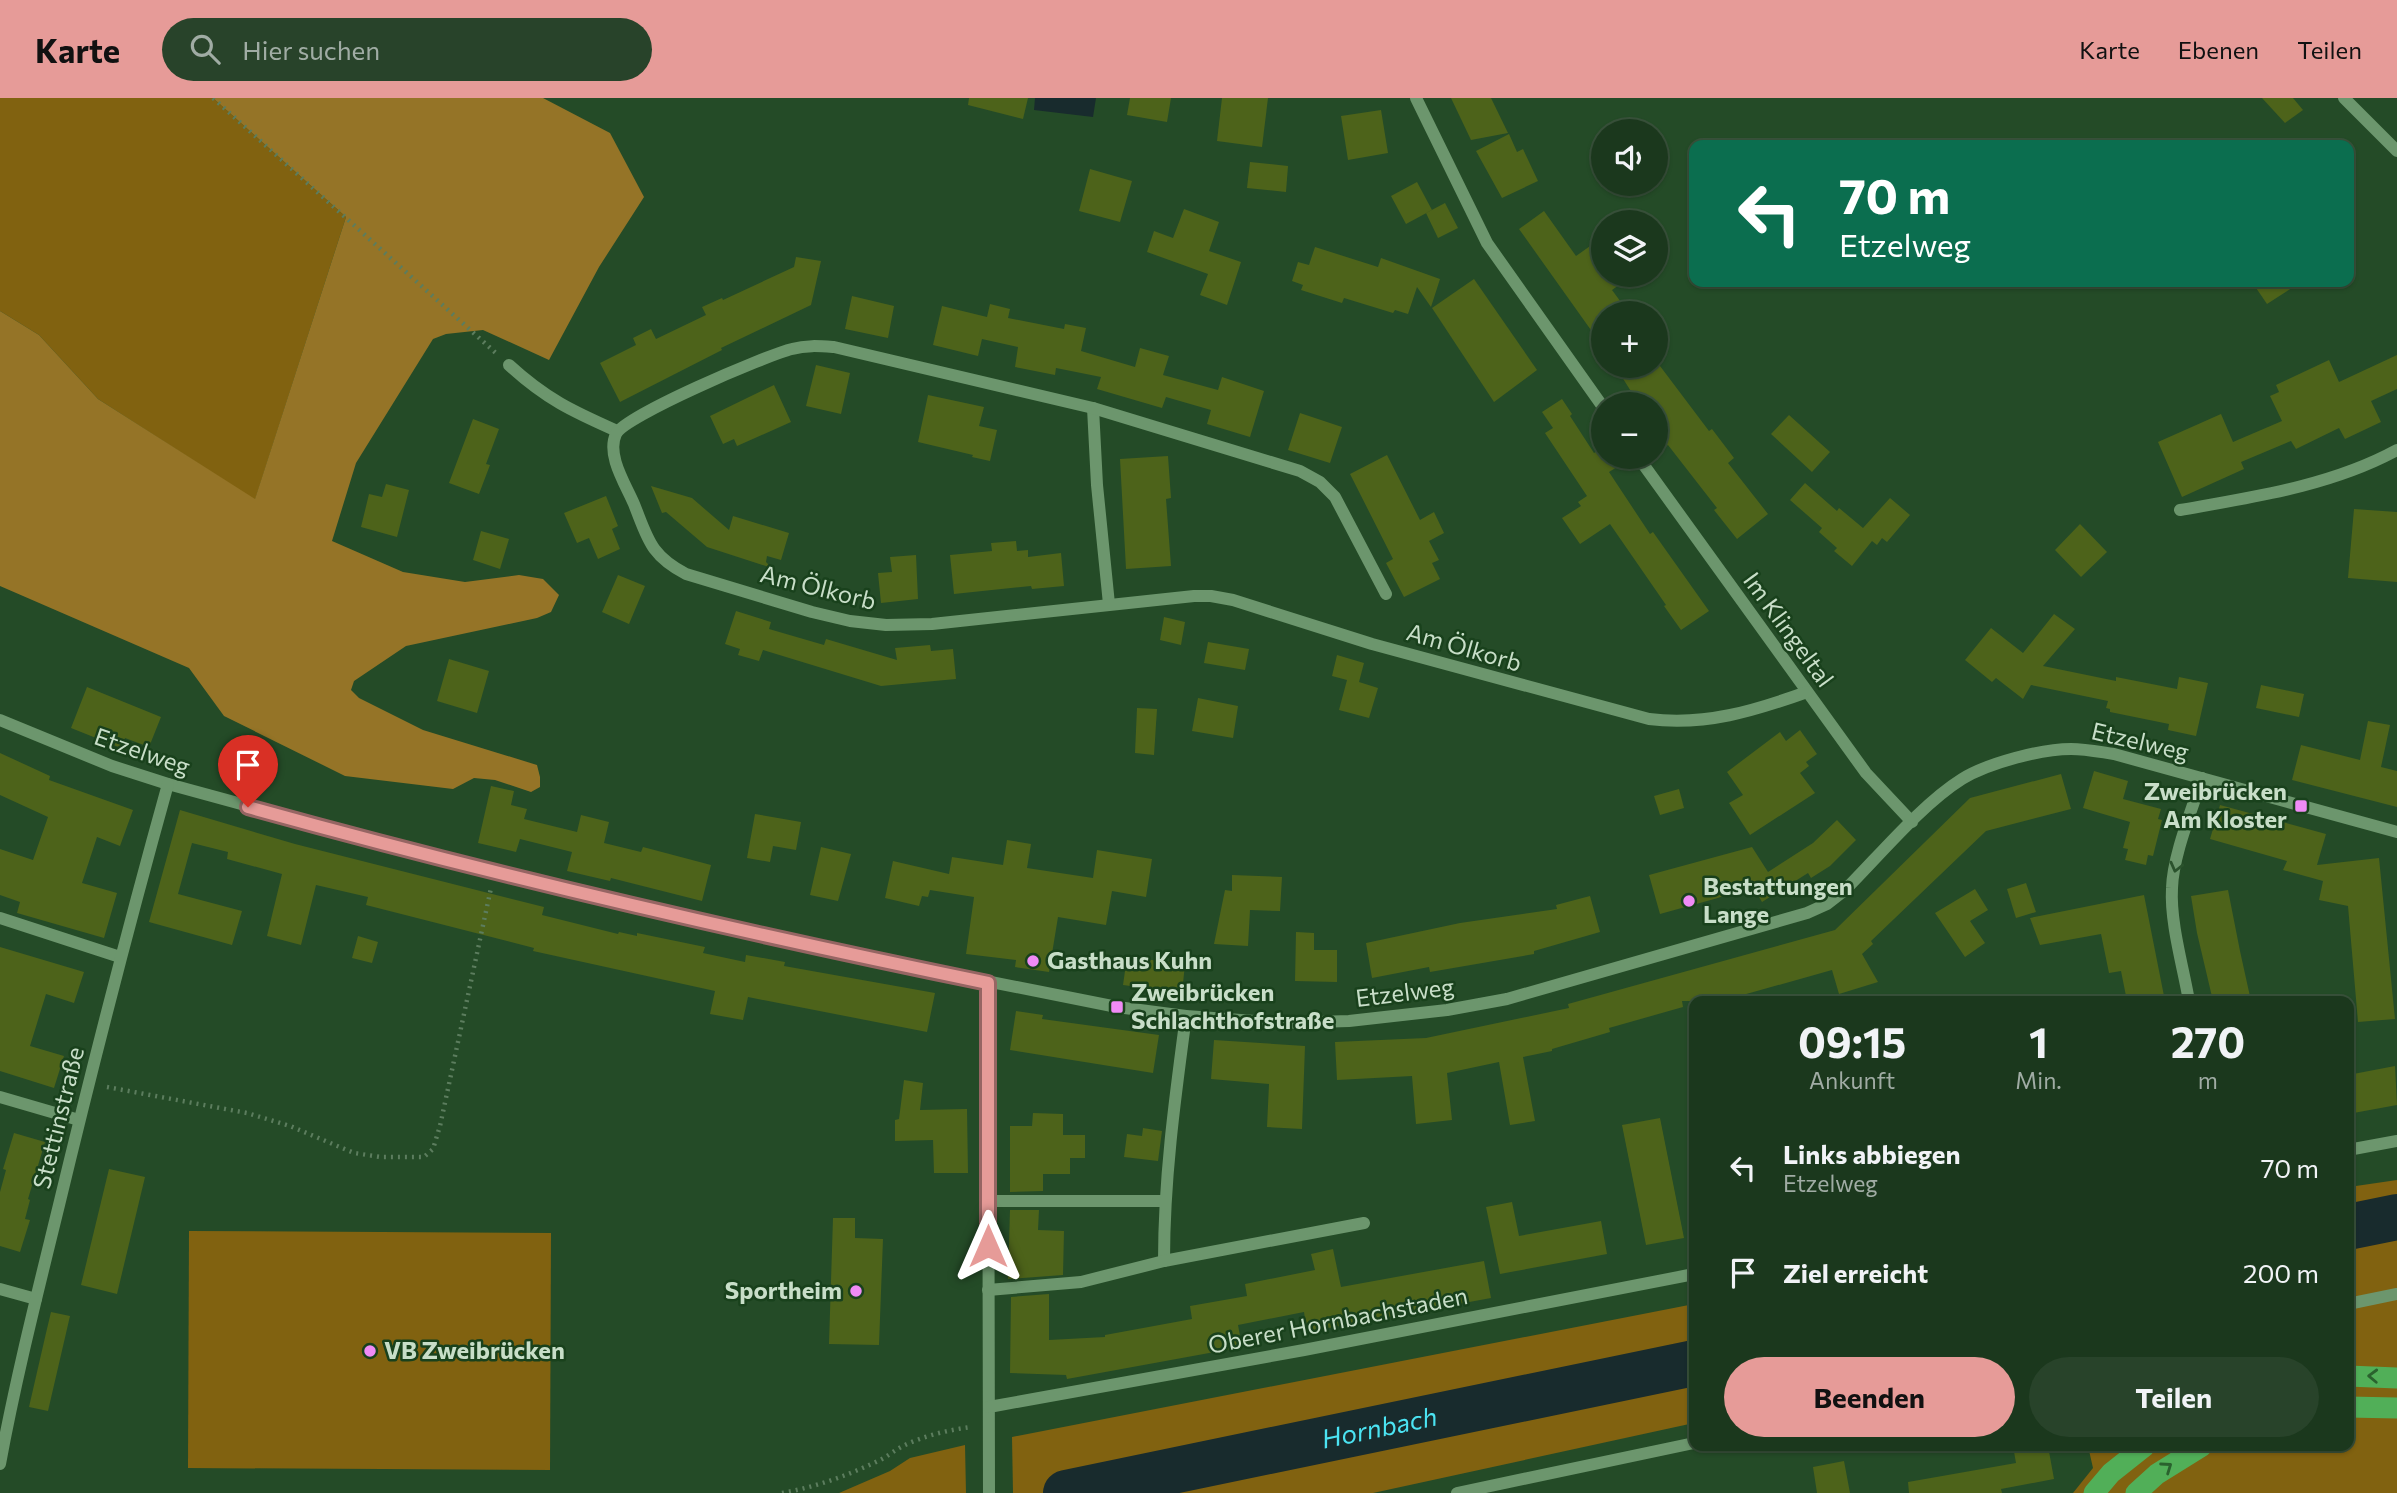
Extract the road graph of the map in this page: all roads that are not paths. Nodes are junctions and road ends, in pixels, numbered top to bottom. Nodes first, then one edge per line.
1 (1416, 98) edge
2 (2344, 98) edge
3 (2397, 151) edge
4 (509, 365) road end
5 (1592, 392) edge
6 (1093, 408) junction
7 (617, 431) junction
8 (2397, 450) edge
9 (1647, 469) edge
10 (2180, 510) dead end
11 (1386, 594) dead end
12 (1109, 604) junction
13 (1807, 692) junction
14 (0, 720) edge
15 (2202, 778) junction
16 (168, 784) junction
17 (1912, 822) junction
18 (2397, 832) edge
19 (0, 918) edge
20 (120, 957) junction
21 (988, 983) junction
22 (2188, 996) edge
23 (1186, 1016) junction
24 (0, 1097) edge
25 (79, 1120) junction
26 (2397, 1141) edge
27 (2354, 1149) edge
28 (1164, 1200) junction
29 (988, 1201) junction
30 (1364, 1223) dead end
31 (1164, 1261) junction
32 (1689, 1275) edge
33 (0, 1289) edge
34 (988, 1290) junction
35 (2397, 1294) edge
36 (36, 1299) junction
37 (2354, 1303) edge
38 (2354, 1376) edge
39 (2397, 1378) edge
40 (989, 1406) junction
41 (2354, 1408) edge
42 (2397, 1408) edge
43 (1689, 1444) edge
44 (2139, 1451) edge
45 (2194, 1451) edge
46 (0, 1464) edge
47 (989, 1493) edge
48 (1457, 1493) edge
49 (2094, 1493) edge
50 (2136, 1493) edge

1 - 5 street
2 - 3 street
4 - 7 street
6 - 7 street, Am Ölkorb
6 - 11 street, Am Ölkorb
6 - 12 street
7 - 12 street, Am Ölkorb
8 - 10 street
9 - 13 street, Im Klingeltal
12 - 13 street, Am Ölkorb
13 - 17 street, Im Klingeltal
14 - 16 street, Etzelweg
15 - 17 street, Etzelweg
15 - 18 street, Etzelweg
15 -> 22 street
16 - 20 street, Stettinstraße
16 - 21 street, Etzelweg
17 - 23 street, Etzelweg
19 - 20 street
20 - 25 street, Stettinstraße
21 - 23 street, Etzelweg
21 - 29 street
23 - 28 street
24 - 25 street
25 - 36 street, Stettinstraße
26 - 27 street
28 - 29 street
28 - 31 street
29 - 34 street
30 - 31 street
31 - 34 street
32 - 40 street, Oberer Hornbachstaden
33 - 36 street
34 - 40 street
35 - 37 street
36 - 46 street, Stettinstraße
39 -> 38 highway
40 - 47 street
41 - 42 highway
43 - 48 street
44 - 49 highway
50 -> 45 highway

